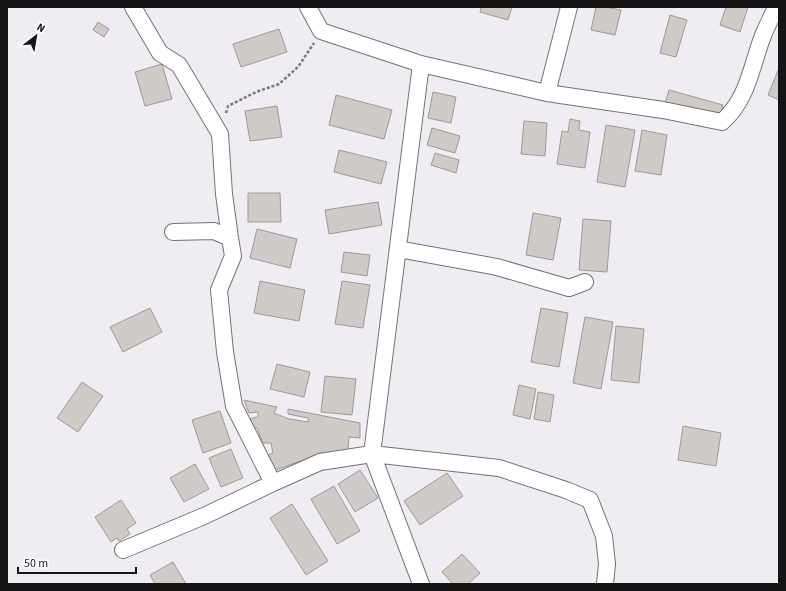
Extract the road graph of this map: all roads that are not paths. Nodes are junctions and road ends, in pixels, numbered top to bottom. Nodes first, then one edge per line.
1 (133, 7) edge
2 (308, 7) edge
3 (569, 7) edge
4 (776, 7) edge
5 (772, 32) edge
6 (421, 64) junction
7 (547, 93) junction
8 (173, 232) dead end
9 (230, 238) junction
10 (398, 249) junction
11 (585, 282) dead end
12 (372, 454) junction
13 (273, 483) junction
14 (123, 550) dead end
15 (422, 584) edge
16 (605, 584) edge

1 - 9 street
2 - 6 street
3 - 7 street
4 - 5 street
5 - 7 street
6 - 7 street
6 - 10 street
8 - 9 street
9 - 13 street
10 - 11 street
10 - 12 street
12 - 13 street
12 - 15 street
12 - 16 street
13 - 14 street

